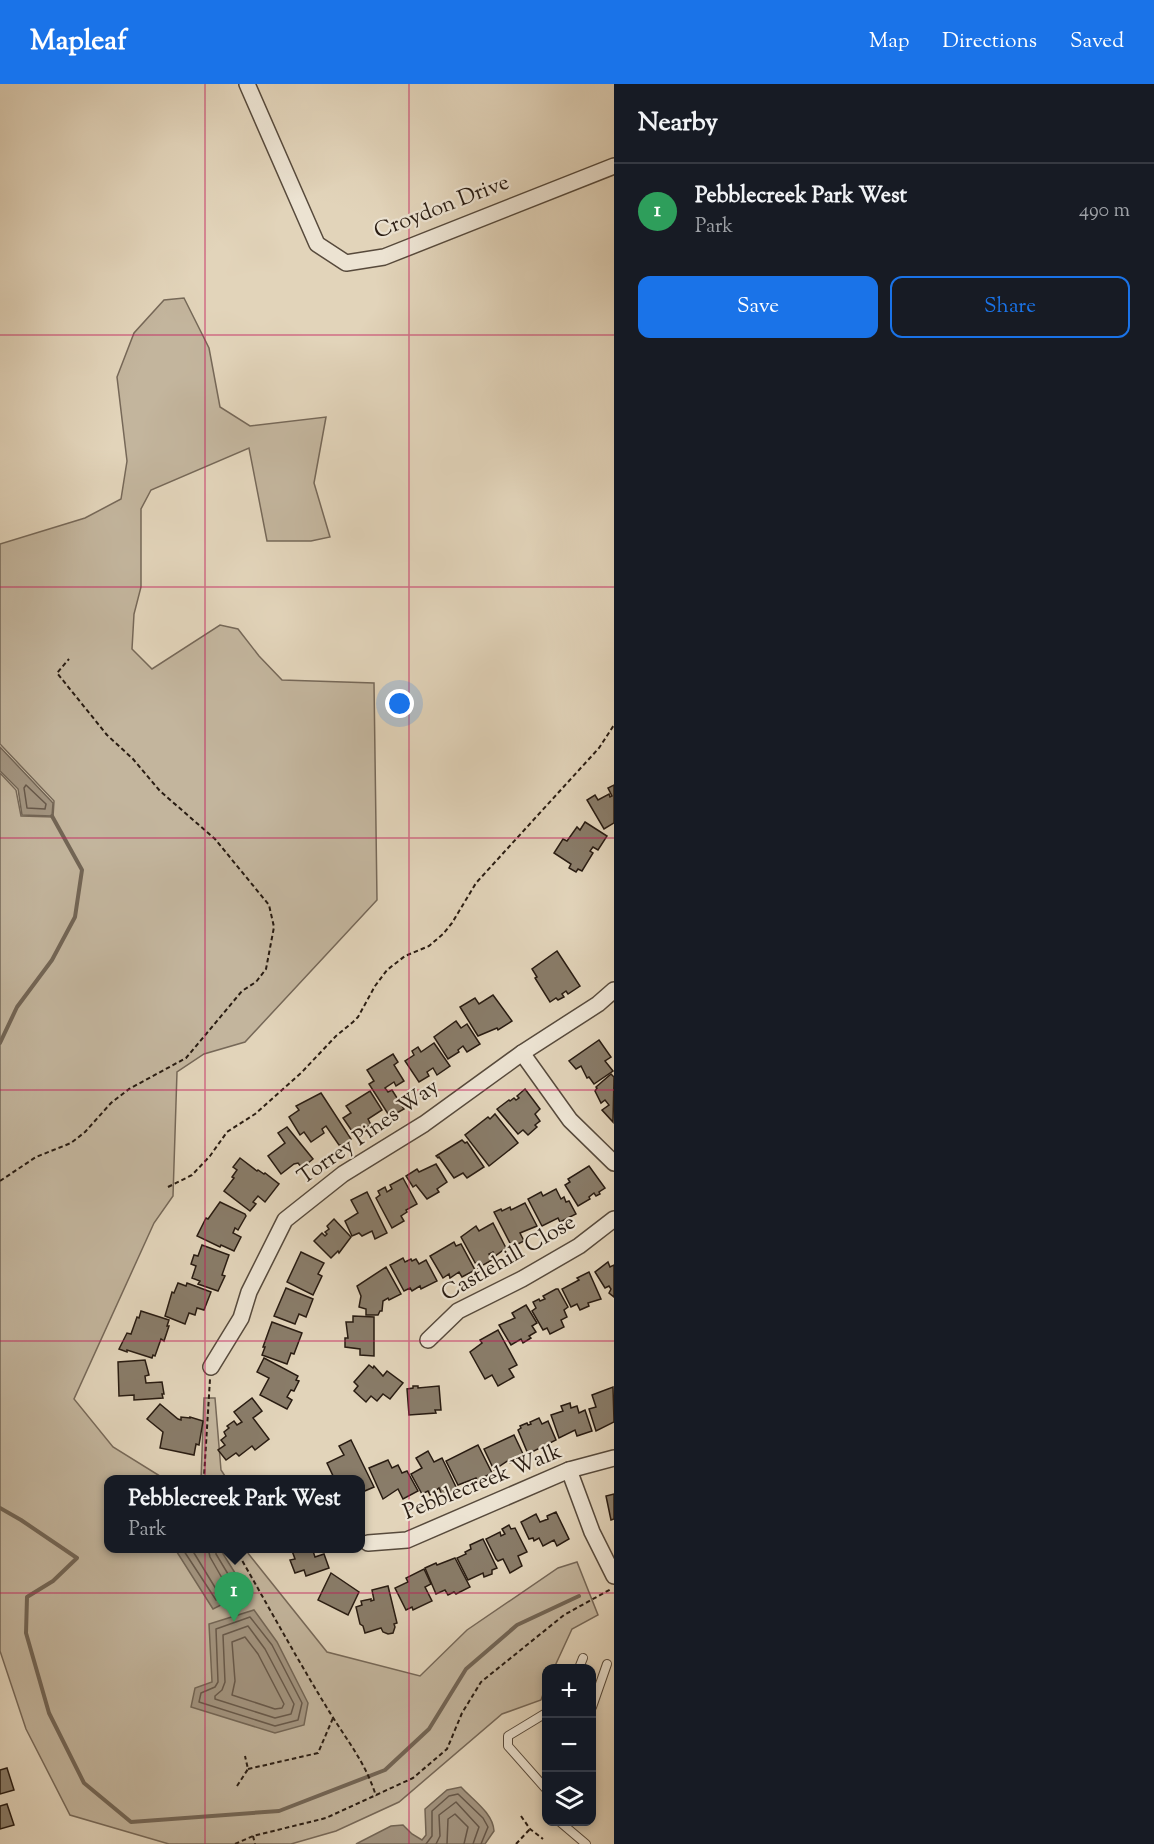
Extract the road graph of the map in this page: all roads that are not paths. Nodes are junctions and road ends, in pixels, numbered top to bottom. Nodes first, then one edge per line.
1 (247, 84) edge
2 (614, 166) edge
3 (614, 990) edge
4 (522, 1053) junction
5 (614, 1163) edge
6 (614, 1219) edge
7 (428, 1340) dead end
8 (211, 1367) road end
9 (614, 1458) edge
10 (570, 1470) junction
11 (368, 1543) dead end
12 (614, 1576) edge
13 (583, 1658) dead end
14 (581, 1664) edge
15 (607, 1664) dead end
16 (596, 1694) edge
17 (542, 1715) edge
18 (542, 1784) edge
19 (566, 1826) edge
20 (586, 1844) edge

1 - 2 street, Croydon Drive
3 - 4 street, Torrey Pines Way
4 - 5 street
4 - 8 street, Torrey Pines Way
6 - 7 street, Castlehill Close
9 - 10 street, Pebblecreek Walk
10 - 11 street, Pebblecreek Walk
10 - 12 street
13 - 14 lane
15 - 16 lane
17 - 18 lane
19 - 20 lane

